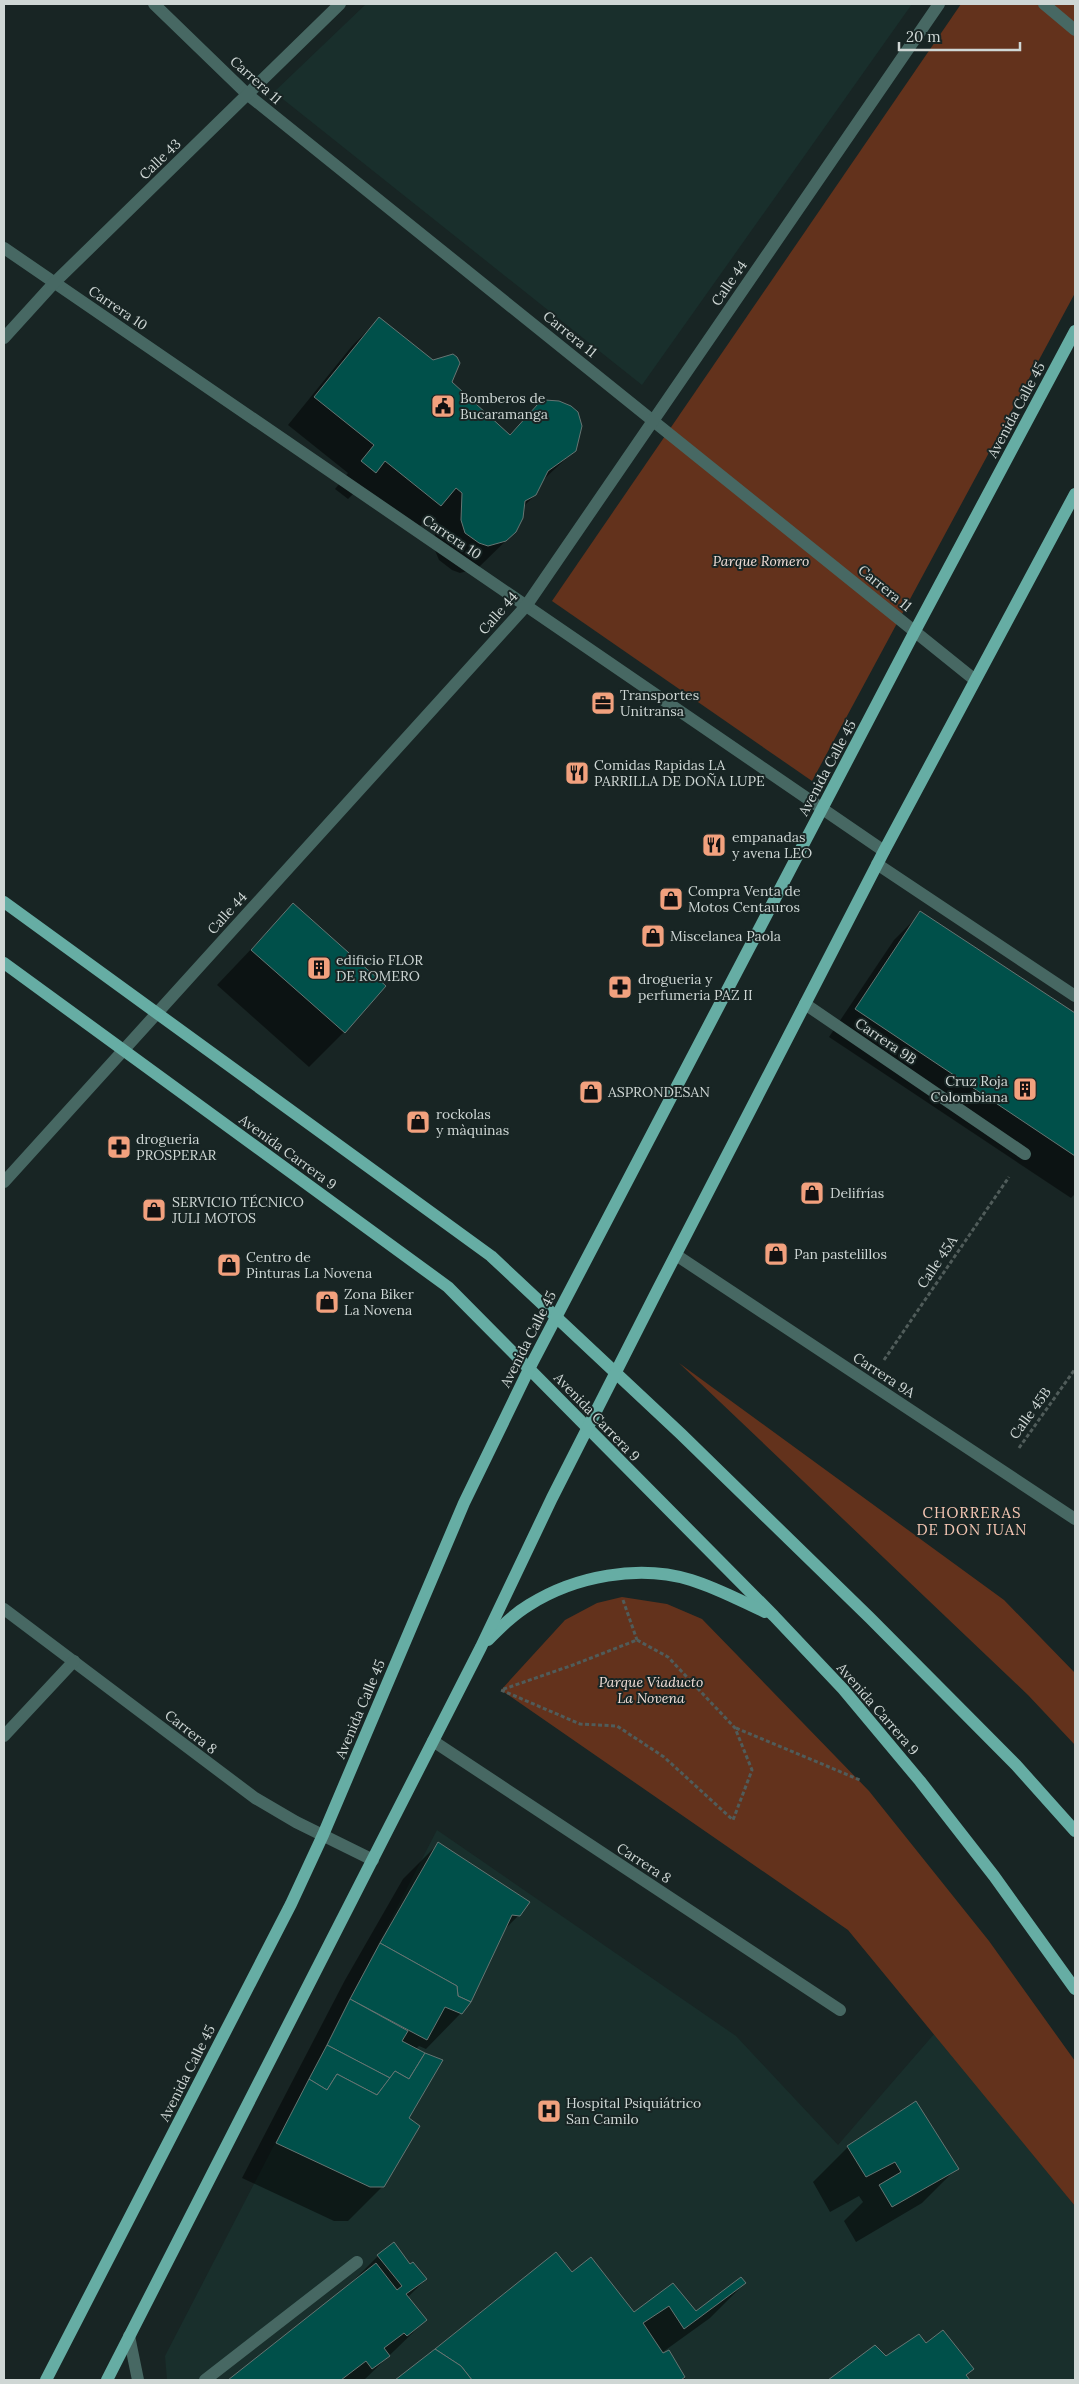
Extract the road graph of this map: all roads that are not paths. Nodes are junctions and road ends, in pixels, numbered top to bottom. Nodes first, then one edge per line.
1 (154, 4) edge
2 (340, 4) edge
3 (938, 4) edge
4 (1044, 4) edge
5 (1075, 30) edge
6 (248, 94) junction
7 (4, 248) edge
8 (54, 283) junction
9 (1075, 331) edge
10 (4, 338) edge
11 (653, 420) junction
12 (1075, 494) edge
13 (526, 606) junction
14 (915, 631) junction
15 (975, 680) junction
16 (822, 808) junction
17 (884, 850) junction
18 (877, 864) junction
19 (4, 902) edge
20 (4, 962) edge
21 (1075, 996) edge
22 (805, 1004) junction
23 (156, 1013) junction
24 (123, 1050) junction
25 (1025, 1154) road end
26 (4, 1182) edge
27 (676, 1255) junction
28 (556, 1317) junction
29 (529, 1369) junction
30 (616, 1372) junction
31 (587, 1429) junction
32 (1075, 1519) edge
33 (4, 1609) edge
34 (774, 1616) junction
35 (481, 1647) junction
36 (74, 1661) junction
37 (4, 1736) edge
38 (433, 1741) junction
39 (1075, 1831) edge
40 (323, 1835) junction
41 (373, 1860) junction
42 (1075, 1989) edge
43 (840, 2010) dead end
44 (357, 2262) dead end
45 (129, 2336) junction
46 (46, 2380) edge
47 (106, 2380) edge
48 (138, 2380) edge
49 (205, 2380) edge

1 - 6 street, Carrera 11
2 - 6 street, Calle 43
3 - 11 street, Calle 44
4 - 5 street
6 - 8 street, Calle 43
6 - 11 street, Carrera 11
7 - 8 street, Carrera 10
8 - 10 street, Calle 43
8 - 13 street, Carrera 10
9 - 14 main road, Avenida Calle 45
11 - 13 street, Calle 44
11 - 14 street, Carrera 11
12 - 15 main road
13 - 16 street, Carrera 10
13 - 23 street, Calle 44
14 - 15 street, Carrera 11
14 - 16 main road, Avenida Calle 45
15 - 17 main road
16 - 17 street, Carrera 10
16 - 28 main road, Avenida Calle 45
17 - 18 main road
18 - 21 street
18 - 22 main road
19 - 23 main road
20 - 24 main road, Avenida Carrera 9
22 - 25 street, Carrera 9B
22 - 27 main road
23 - 24 street, Calle 44
23 - 28 main road
24 - 26 street, Calle 44
24 - 29 main road, Avenida Carrera 9
27 - 30 main road
27 - 32 street, Carrera 9A
28 - 29 main road, Avenida Calle 45
28 - 30 main road
29 - 31 main road, Avenida Carrera 9
29 - 40 main road, Avenida Calle 45
30 - 31 main road
30 - 39 main road
31 - 34 main road, Avenida Carrera 9
31 - 35 main road
33 - 36 street, Carrera 8
34 - 35 main road
34 - 42 main road, Avenida Carrera 9
35 - 38 main road
36 - 37 street
36 - 40 street, Carrera 8
38 - 41 main road
38 - 43 street, Carrera 8
40 - 41 street, Carrera 8
40 - 46 main road, Avenida Calle 45
41 - 45 main road
44 - 49 street
45 - 47 main road
45 - 48 street

